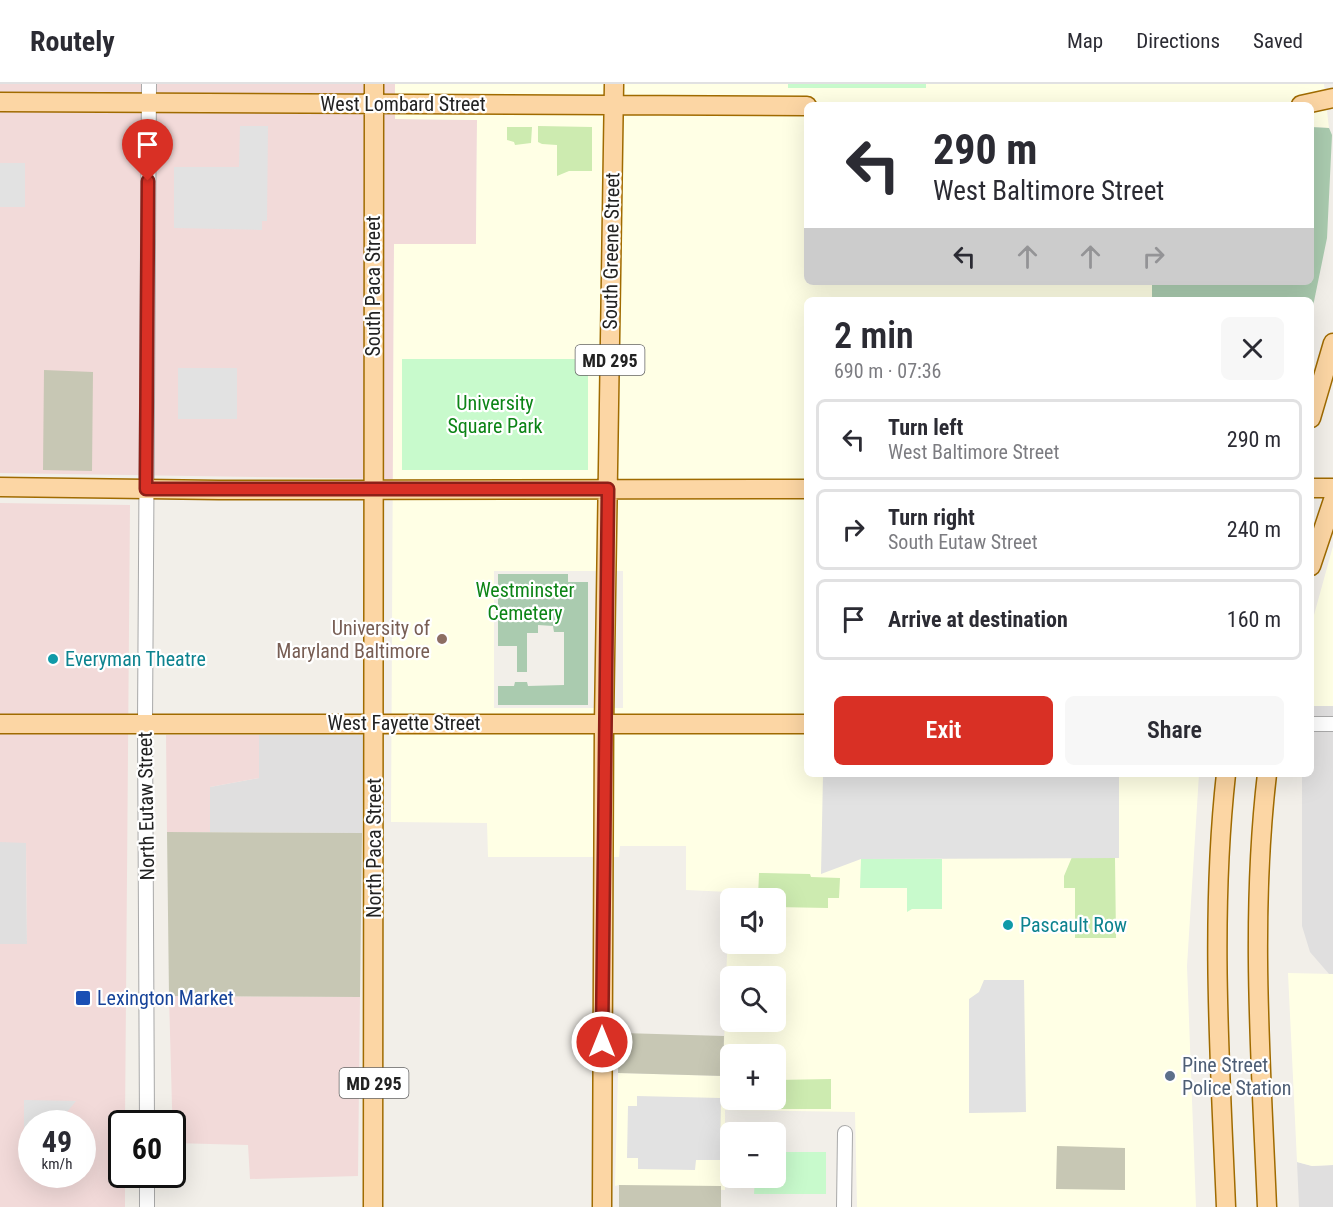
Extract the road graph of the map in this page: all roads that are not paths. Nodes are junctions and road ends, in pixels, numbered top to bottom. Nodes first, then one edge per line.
1 (374, 84) edge
2 (614, 84) edge
3 (149, 93) edge
4 (1333, 98) edge
5 (0, 102) edge
6 (1314, 102) edge
7 (374, 104) junction
8 (613, 106) junction
9 (804, 106) edge
10 (1333, 344) edge
11 (1314, 408) edge
12 (0, 487) edge
13 (1314, 488) edge
14 (1333, 488) edge
15 (146, 489) junction
16 (373, 489) junction
17 (608, 489) junction
18 (804, 489) edge
19 (1333, 500) edge
20 (1314, 557) edge
21 (373, 723) junction
22 (0, 724) edge
23 (145, 724) junction
24 (604, 724) junction
25 (804, 724) edge
26 (1314, 724) edge
27 (1333, 724) edge
28 (1226, 777) edge
29 (1268, 777) edge
30 (147, 1110) edge
31 (844, 1133) dead end
32 (147, 1188) edge
33 (147, 1207) edge
34 (373, 1207) edge
35 (602, 1207) edge
36 (844, 1207) edge
37 (1226, 1207) edge
38 (1267, 1207) edge

1 - 7 main road, South Paca Street / MD 295
2 - 8 main road, South Greene Street / MD 295
3 - 5 main road, West Lombard Street
3 - 7 main road, West Lombard Street
3 - 15 street, North Eutaw Street
4 - 6 main road
7 - 8 main road, West Lombard Street
7 - 16 main road, South Paca Street / MD 295
8 - 9 main road, West Lombard Street
8 - 17 main road, South Greene Street / MD 295
10 - 11 main road
12 - 15 main road
13 - 14 main road
15 - 16 main road
15 - 23 street, North Eutaw Street
16 - 17 main road
16 - 21 main road, North Paca Street / MD 295
17 - 18 main road
17 - 24 main road, MD 295
19 - 20 main road
21 - 23 main road, West Fayette Street
21 - 24 main road, West Fayette Street
21 - 34 main road, North Paca Street / MD 295
22 - 23 main road, West Fayette Street
23 - 30 street, North Eutaw Street
24 - 25 main road, West Fayette Street
24 - 35 main road, MD 295
26 - 27 street
28 - 37 main road
29 - 38 main road
31 - 36 street
32 - 33 street

